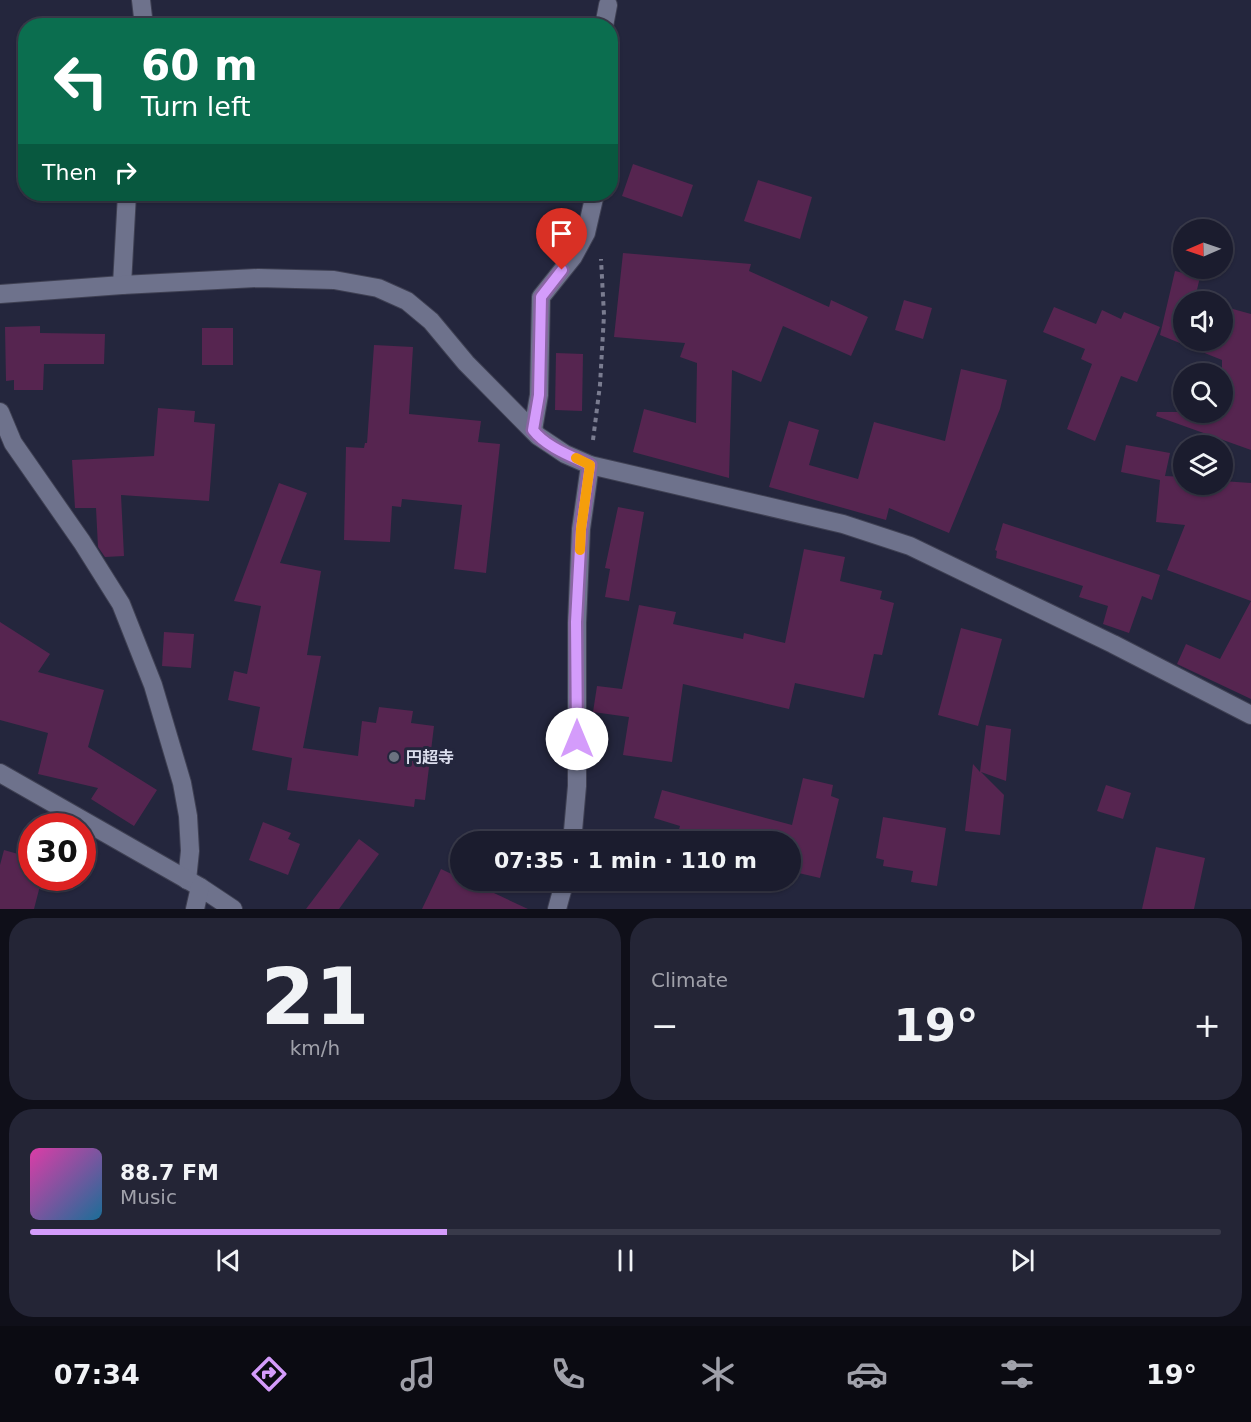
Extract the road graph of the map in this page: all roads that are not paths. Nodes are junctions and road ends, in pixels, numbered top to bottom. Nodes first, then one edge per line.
1 (141, 0) edge
2 (608, 5) dead end
3 (143, 18) edge
4 (606, 18) edge
5 (127, 201) edge
6 (593, 201) edge
7 (122, 285) junction
8 (0, 294) edge
9 (0, 412) edge
10 (533, 430) junction
11 (590, 465) junction
12 (1251, 716) edge
13 (0, 773) edge
14 (573, 831) edge
15 (193, 884) junction
16 (562, 891) edge
17 (195, 909) edge
18 (233, 909) edge
19 (557, 909) edge

1 - 3 street
2 - 4 street
5 - 7 street
6 - 10 street
7 - 8 street
7 - 10 street
9 - 15 street
10 - 11 street
11 - 12 street
11 - 14 street
13 - 15 street
15 - 17 street
15 - 18 street
16 - 19 street

